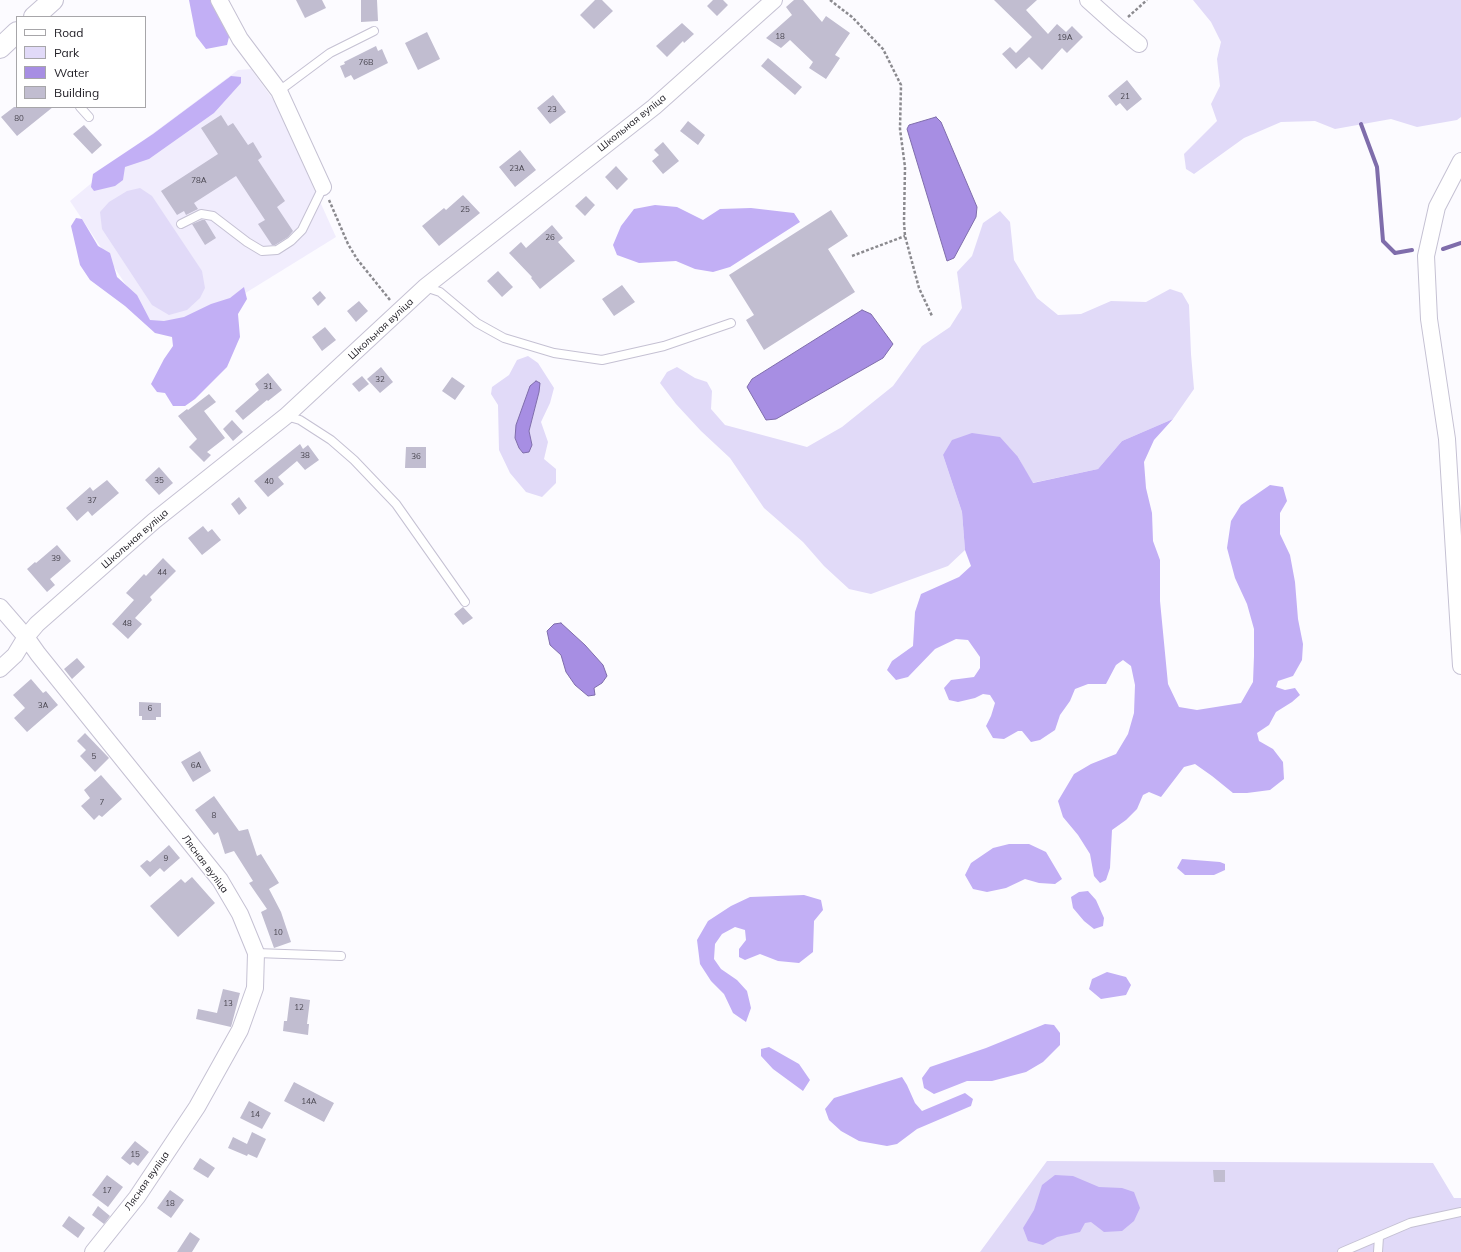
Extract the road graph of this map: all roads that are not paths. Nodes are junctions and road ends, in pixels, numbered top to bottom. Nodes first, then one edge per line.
1 (53, 0) edge
2 (219, 0) edge
3 (774, 0) edge
4 (1088, 0) edge
5 (35, 16) edge
6 (374, 30) dead end
7 (16, 33) edge
8 (1140, 44) dead end
9 (0, 48) edge
10 (279, 91) junction
11 (81, 108) edge
12 (89, 117) dead end
13 (1461, 161) edge
14 (322, 187) joint
15 (181, 224) dead end
16 (426, 287) junction
17 (731, 323) dead end
18 (286, 416) junction
19 (464, 602) dead end
20 (0, 607) edge
21 (26, 636) junction
22 (1461, 666) edge
23 (0, 669) edge
24 (256, 953) junction
25 (341, 956) dead end
26 (1461, 1212) edge
27 (1379, 1237) junction
28 (93, 1252) edge
29 (1342, 1252) edge
30 (1378, 1252) edge

1 - 5 street
2 - 10 street
3 - 16 street, Школьная вуліца
4 - 8 street
6 - 10 lane
7 - 9 street
10 - 14 street
11 - 12 lane
13 - 22 street
14 - 15 lane
16 - 17 lane
16 - 18 street, Школьная вуліца
18 - 19 lane
18 - 21 street, Школьная вуліца
20 - 21 street, Лясная вуліца
21 - 23 street, Школьная вуліца
21 - 24 street, Лясная вуліца
24 - 25 lane
24 - 28 street, Лясная вуліца
26 - 27 lane
27 - 29 lane
27 - 30 lane

